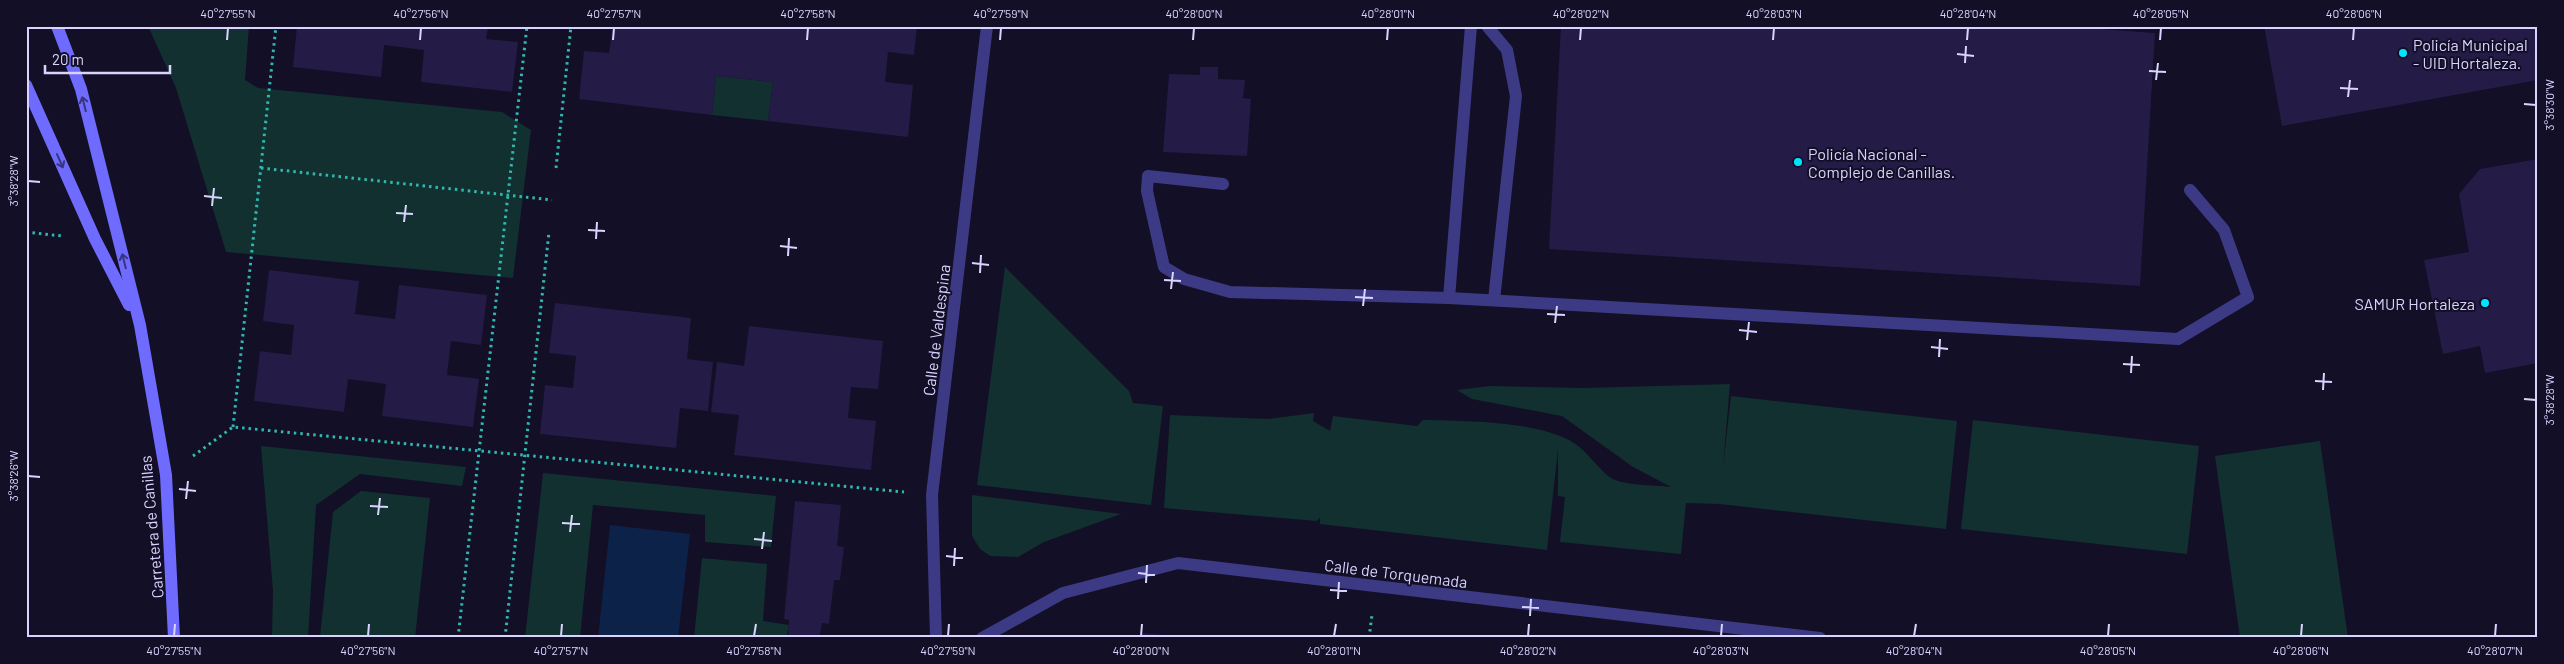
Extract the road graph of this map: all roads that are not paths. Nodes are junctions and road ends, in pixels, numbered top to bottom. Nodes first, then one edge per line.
1 (57, 26) edge
2 (987, 26) edge
3 (1470, 26) edge
4 (1487, 26) edge
5 (26, 85) edge
6 (1223, 184) dead end
7 (2190, 190) dead end
8 (1449, 298) junction
9 (1494, 300) junction
10 (140, 326) junction
11 (174, 638) edge
12 (936, 638) edge
13 (982, 638) edge
14 (1820, 638) edge

10 -> 1 street, Carretera de Canillas
2 - 12 street, Calle de Valdespina
3 - 8 street
4 - 9 street
5 -> 10 street, Carretera de Canillas
6 - 8 street
7 - 9 street
8 - 9 street
10 - 11 street, Carretera de Canillas
13 - 14 street, Calle de Torquemada

